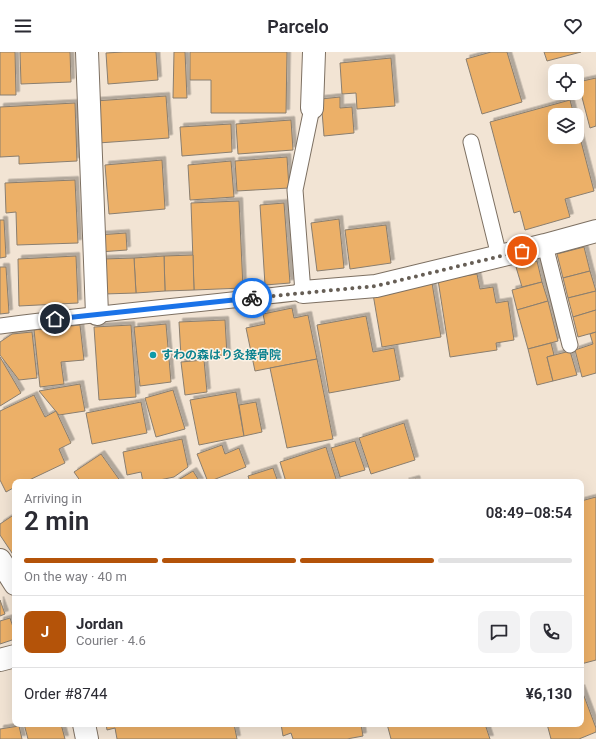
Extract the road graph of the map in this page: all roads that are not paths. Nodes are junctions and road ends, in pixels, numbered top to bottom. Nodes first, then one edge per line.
1 (87, 52) edge
2 (314, 52) edge
3 (312, 108) joint
4 (471, 142) dead end
5 (596, 231) edge
6 (545, 245) junction
7 (499, 256) junction
8 (303, 292) junction
9 (97, 314) junction
10 (0, 326) edge
11 (570, 345) dead end
12 (12, 657) edge
13 (0, 660) edge
14 (85, 727) edge
15 (87, 739) edge

1 - 9 street
2 - 3 street
3 - 8 lane
4 - 7 lane
5 - 6 street
6 - 7 street
6 - 11 lane
7 - 8 street
8 - 9 lane
9 - 10 lane
12 - 13 street
14 - 15 street

